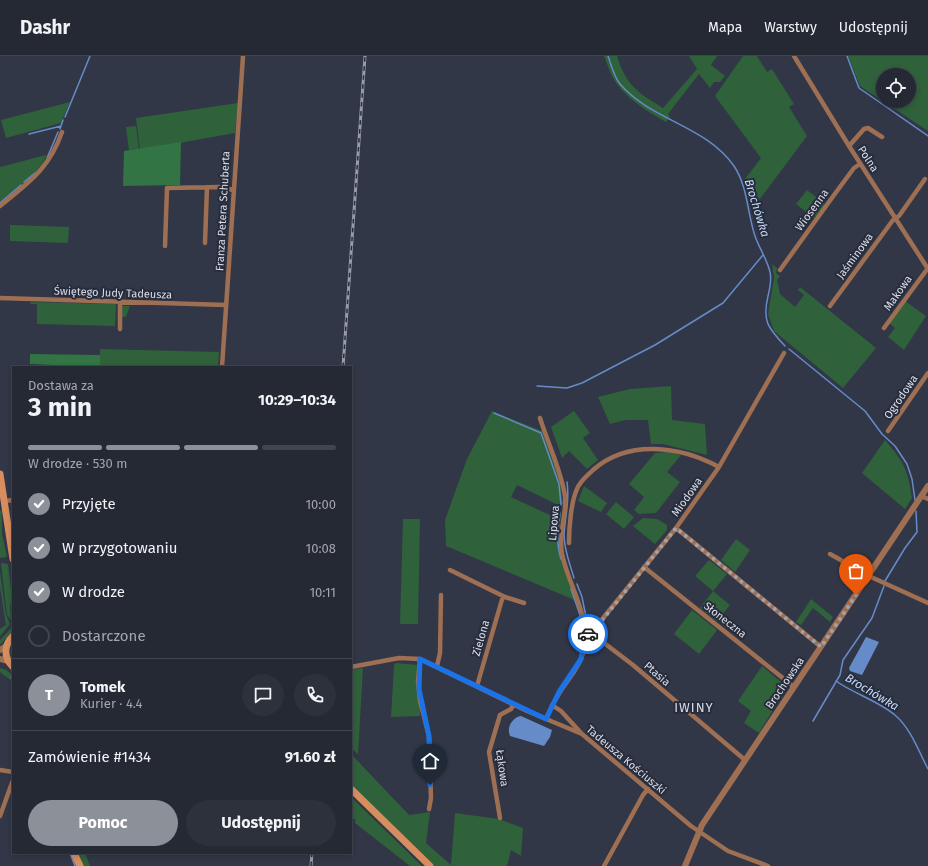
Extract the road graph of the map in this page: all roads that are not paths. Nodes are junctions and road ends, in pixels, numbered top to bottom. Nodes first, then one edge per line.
1 (243, 56) edge
2 (794, 56) edge
3 (62, 132) dead end
4 (882, 137) dead end
5 (849, 146) junction
6 (860, 164) junction
7 (925, 180) dead end
8 (207, 187) junction
9 (233, 190) junction
10 (0, 206) edge
11 (896, 218) junction
12 (205, 243) dead end
13 (165, 246) dead end
14 (928, 268) edge
15 (780, 270) dead end
16 (0, 298) edge
17 (120, 302) junction
18 (226, 305) junction
19 (830, 306) dead end
20 (884, 328) dead end
21 (120, 329) dead end
22 (784, 353) dead end
23 (222, 366) edge
24 (928, 372) edge
25 (540, 418) dead end
26 (888, 431) dead end
27 (719, 467) junction
28 (1, 478) edge
29 (928, 486) edge
30 (921, 496) junction
31 (928, 498) edge
32 (12, 500) edge
33 (5, 501) junction
34 (676, 528) junction
35 (569, 543) dead end
36 (12, 552) edge
37 (830, 554) dead end
38 (644, 567) junction
39 (450, 570) dead end
40 (869, 576) junction
41 (441, 595) dead end
42 (503, 596) junction
43 (524, 603) dead end
44 (928, 603) edge
45 (584, 632) junction
46 (592, 633) junction
47 (12, 637) edge
48 (821, 647) junction
49 (3, 648) edge
50 (420, 659) junction
51 (0, 660) edge
52 (10, 664) edge
53 (437, 666) junction
54 (352, 667) edge
55 (476, 686) junction
56 (794, 687) junction
57 (514, 704) junction
58 (552, 706) junction
59 (546, 719) junction
60 (582, 734) junction
61 (745, 760) junction
62 (0, 770) edge
63 (12, 772) edge
64 (12, 783) edge
65 (352, 790) edge
66 (648, 790) junction
67 (429, 809) dead end
68 (0, 816) edge
69 (500, 818) dead end
70 (699, 833) junction
71 (74, 854) edge
72 (80, 866) edge
73 (430, 866) edge
74 (604, 866) edge
75 (684, 866) edge
76 (768, 866) edge

1 - 9 street, Franza Petera Schuberta
2 - 5 street, Polna
3 - 10 street
4 - 5 street
5 - 6 street, Polna
6 - 11 street, Polna
6 - 15 street, Wiosenna
7 - 11 street, Jaśminowa
8 - 9 street
8 - 12 street
8 - 13 street
9 - 18 street, Franza Petera Schuberta
11 - 14 street, Polna
11 - 19 street, Jaśminowa
14 - 20 street, Makowa
16 - 17 street, Świętego Judy Tadeusza
17 - 18 street, Świętego Judy Tadeusza
17 - 21 street
18 - 23 street, Franza Petera Schuberta
22 - 27 street, Miodowa
24 - 26 street, Ogrodowa
25 - 45 street, Lipowa
27 - 34 street, Miodowa
27 - 35 street
28 - 33 main road
29 - 30 street, Brochowska
30 - 31 street
30 - 40 street, Brochowska
32 - 33 street
33 - 36 main road
34 - 38 street, Miodowa
34 - 48 street
37 - 40 street
38 - 46 street, Miodowa
38 - 56 street, Słoneczna
39 - 42 street
40 - 44 street
40 - 48 street, Brochowska
41 - 53 street
42 - 43 street
42 - 55 street, Zielona
45 - 46 street
45 - 58 street
46 - 61 street, Ptasia
47 - 49 main road
48 - 56 street, Brochowska
49 - 52 main road
50 - 53 street, Tadeusza Kościuszki
50 - 54 street, Tadeusza Kościuszki
50 - 67 street
51 - 52 street
53 - 55 street, Tadeusza Kościuszki
55 - 57 street, Tadeusza Kościuszki
56 - 61 street, Brochowska
57 - 59 street, Tadeusza Kościuszki
57 - 69 street, Łąkowa
58 - 59 street
58 - 60 street
59 - 60 street, Tadeusza Kościuszki
60 - 66 street, Tadeusza Kościuszki
61 - 70 street, Brochowska
62 - 63 street
64 - 68 street
65 - 73 main road
66 - 70 street, Tadeusza Kościuszki
66 - 74 street
70 - 75 street, Brochowska
70 - 76 street, Tadeusza Kościuszki
71 - 72 main road

